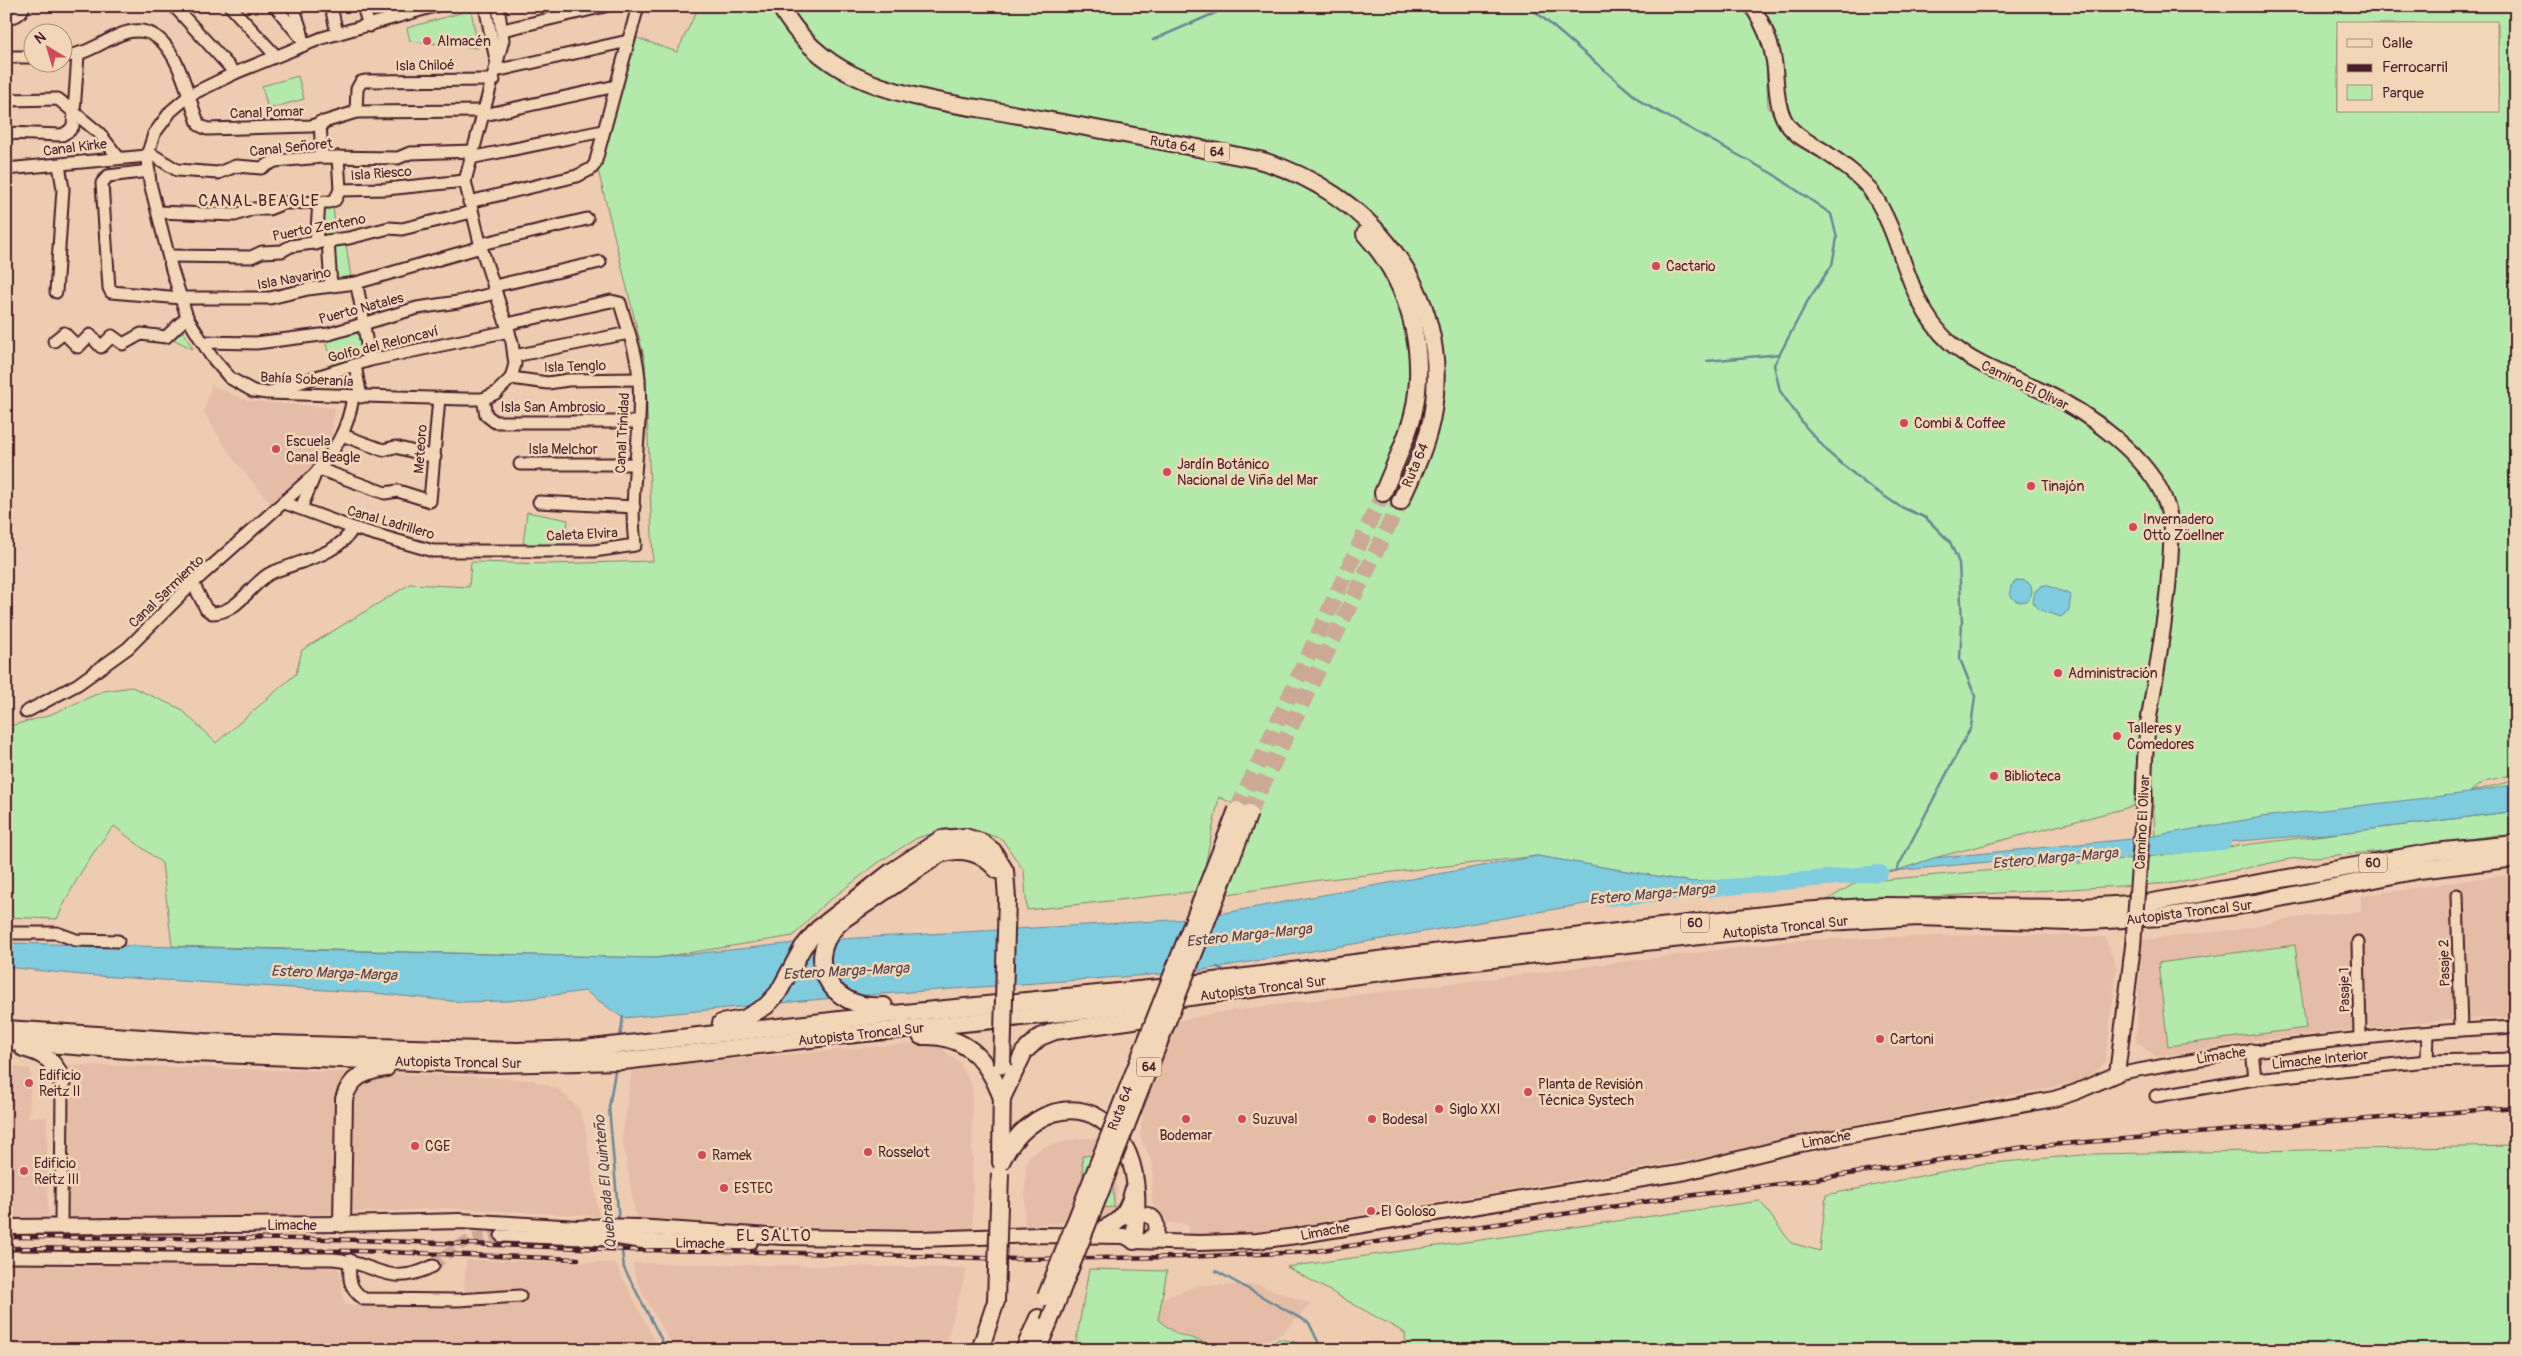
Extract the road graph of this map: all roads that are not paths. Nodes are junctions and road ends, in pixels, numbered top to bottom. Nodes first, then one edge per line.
1 (24, 6) edge
2 (174, 6) edge
3 (230, 6) edge
4 (275, 6) edge
5 (293, 6) edge
6 (331, 6) edge
7 (363, 6) edge
8 (435, 6) edge
9 (485, 6) edge
10 (498, 6) edge
11 (605, 6) edge
12 (638, 6) edge
13 (769, 6) edge
14 (780, 6) edge
15 (1752, 6) edge
16 (6, 18) edge
17 (368, 26) junction
18 (504, 30) junction
19 (337, 34) junction
20 (628, 41) junction
21 (306, 44) junction
22 (72, 55) edge
23 (78, 55) junction
24 (276, 56) junction
25 (6, 57) edge
26 (22, 57) edge
27 (495, 72) junction
28 (235, 73) junction
29 (616, 86) junction
30 (190, 95) junction
31 (6, 100) edge
32 (73, 110) junction
33 (356, 112) junction
34 (484, 113) junction
35 (320, 122) junction
36 (603, 131) junction
37 (6, 133) edge
38 (148, 154) junction
39 (472, 154) junction
40 (118, 157) junction
41 (322, 157) junction
42 (338, 157) junction
43 (59, 165) junction
44 (6, 169) edge
45 (149, 171) junction
46 (465, 181) junction
47 (340, 190) junction
48 (319, 202) junction
49 (471, 207) junction
50 (158, 212) junction
51 (588, 219) dead end
52 (322, 242) junction
53 (481, 245) junction
54 (169, 256) junction
55 (600, 262) dead end
56 (356, 283) junction
57 (331, 286) junction
58 (495, 290) junction
59 (56, 292) dead end
60 (181, 298) junction
61 (620, 304) joint
62 (187, 316) junction
63 (363, 324) junction
64 (508, 328) junction
65 (628, 333) junction
66 (54, 341) dead end
67 (202, 342) junction
68 (514, 356) junction
69 (370, 360) junction
70 (355, 365) junction
71 (511, 378) junction
72 (640, 380) junction
73 (267, 393) junction
74 (357, 397) junction
75 (439, 398) junction
76 (483, 399) junction
77 (639, 422) junction
78 (342, 435) junction
79 (435, 456) junction
80 (520, 464) dead end
81 (635, 464) junction
82 (317, 472) junction
83 (1382, 494) tunnel mouth
84 (539, 502) dead end
85 (1400, 502) tunnel mouth
86 (284, 503) junction
87 (634, 507) junction
88 (302, 508) junction
89 (353, 528) junction
90 (522, 551) joint
91 (193, 583) junction
92 (26, 712) dead end
93 (1243, 811) tunnel mouth
94 (2516, 844) edge
95 (2516, 858) edge
96 (1007, 893) junction
97 (2457, 895) dead end
98 (6, 933) edge
99 (118, 940) dead end
100 (2358, 942) dead end
101 (1276, 987) junction
102 (1114, 993) junction
103 (2516, 1027) edge
104 (6, 1029) edge
105 (2462, 1030) junction
106 (2428, 1032) junction
107 (2360, 1037) junction
108 (6, 1043) edge
109 (625, 1047) junction
110 (585, 1050) junction
111 (2252, 1050) junction
112 (2516, 1059) edge
113 (2427, 1061) junction
114 (416, 1062) junction
115 (2117, 1074) junction
116 (2255, 1079) junction
117 (62, 1082) joint
118 (2156, 1096) dead end
119 (1002, 1098) junction
120 (1000, 1168) junction
121 (1134, 1186) junction
122 (1136, 1214) junction
123 (1117, 1221) junction
124 (342, 1224) junction
125 (6, 1227) edge
126 (61, 1227) junction
127 (610, 1235) junction
128 (501, 1236) tunnel mouth
129 (1082, 1236) junction
130 (920, 1239) junction
131 (1141, 1241) junction
132 (6, 1257) edge
133 (350, 1260) junction
134 (433, 1266) tunnel mouth
135 (520, 1296) dead end
136 (1044, 1320) junction
137 (980, 1350) edge
138 (1024, 1350) edge
139 (1036, 1350) edge

1 - 16 street
2 - 28 street
3 - 24 street
4 - 21 street
5 - 21 street
6 - 19 street
7 - 17 street
8 - 17 street
9 - 27 street
10 - 18 street
11 - 18 street
12 - 20 street
13 - 83 highway, Ruta 64 / 64
14 - 85 highway, Ruta 64 / 64
15 - 115 main road, Camino El Olivar, bridge
17 - 19 street
18 - 27 street
19 - 21 street
20 - 27 street, Isla Chiloé
20 - 29 street
21 - 24 street
22 - 23 street
23 - 30 street
23 - 32 street
24 - 28 street
25 - 26 street
27 - 33 street, Isla Chiloé
27 - 34 street
28 - 30 street
29 - 34 street, Canal Pomar
29 - 36 street
30 - 35 street, Canal Pomar
30 - 38 street
31 - 32 street
32 - 37 street
32 - 40 street
33 - 34 street, Canal Pomar
33 - 35 street, Canal Pomar
34 - 39 street
35 - 41 street
36 - 39 street, Canal Señoret
36 - 49 street, Puerto Zenteno
38 - 40 street, Canal Kirke
38 - 41 street, Canal Señoret
38 - 45 street, Bahía Soberanía
39 - 42 street, Canal Señoret
39 - 46 street
40 - 43 street, Canal Kirke
41 - 42 street, Canal Señoret
42 - 47 street
43 - 44 street, Canal Kirke
43 - 59 street
45 - 50 street, Bahía Soberanía
45 - 60 street, Isla Navarino
46 - 47 street, Isla Riesco
46 - 49 street
47 - 48 street, Isla Riesco
48 - 50 street, Isla Riesco
48 - 52 street
49 - 52 street, Puerto Zenteno
49 - 53 street
50 - 54 street, Bahía Soberanía
51 - 53 street, Isla Navarino
52 - 54 street, Puerto Zenteno
52 - 57 street
53 - 56 street, Isla Navarino
53 - 58 street
54 - 60 street, Bahía Soberanía
55 - 58 street, Puerto Natales
56 - 57 street, Isla Navarino
56 - 63 street
57 - 60 street, Isla Navarino
58 - 63 street, Puerto Natales
58 - 64 street
60 - 62 street, Bahía Soberanía
61 - 64 street, Golfo del Reloncaví
61 - 65 street, Canal Trinidad
62 - 66 street
62 - 67 street, Bahía Soberanía
63 - 67 street, Puerto Natales
63 - 69 street
64 - 68 street
64 - 69 street, Golfo del Reloncaví
65 - 68 street
65 - 72 street, Canal Trinidad
67 - 73 street, Bahía Soberanía
68 - 71 street
69 - 70 street, Golfo del Reloncaví
70 - 73 street, Golfo del Reloncaví
70 - 74 street
71 - 72 street, Isla Tenglo
71 - 76 street
72 - 77 street, Canal Trinidad
73 - 74 street, Bahía Soberanía
74 - 75 street, Bahía Soberanía
74 - 78 street, Canal Sarmiento
75 - 76 street, Bahía Soberanía
75 - 79 street, Meteoro
76 - 77 street, Isla San Ambrosio
77 - 81 street, Canal Trinidad
78 - 79 street
78 - 82 street, Canal Sarmiento
79 - 82 street, Meteoro
80 - 81 street, Isla Melchor
81 - 87 street, Canal Trinidad
82 - 86 street, Canal Sarmiento
82 - 88 street, Canal Sarmiento
84 - 87 street
86 - 88 street, Canal Ladrillero
86 - 91 street, Canal Sarmiento
87 - 90 street, Caleta Elvira
88 - 89 street, Canal Ladrillero
89 - 90 street, Canal Ladrillero
89 - 91 street
91 - 92 street, Canal Sarmiento
93 - 136 highway, Ruta 64 / 64, bridge
94 - 102 highway, Autopista Troncal Sur / 60
95 - 101 highway, Autopista Troncal Sur / 60
96 - 102 highway
96 - 109 highway
96 - 119 highway, bridge
97 - 105 street, Pasaje 2
98 - 99 street
100 - 107 street, Pasaje 1
101 - 109 highway, Autopista Troncal Sur
101 - 119 highway
102 - 109 highway, Autopista Troncal Sur
103 - 105 street, Limache
104 - 110 highway, Autopista Troncal Sur
105 - 106 street, Limache
106 - 107 street, Limache
106 - 113 street
107 - 111 street, Limache
108 - 114 highway, Autopista Troncal Sur
108 - 117 highway
109 - 110 highway, Autopista Troncal Sur
109 - 110 highway
109 - 119 highway
110 - 114 highway, Autopista Troncal Sur
111 - 115 street, Limache
111 - 116 street
112 - 113 street, Limache Interior
113 - 116 street, Limache Interior
114 - 124 highway
115 - 131 main road, Limache
116 - 118 street, Limache Interior
117 - 126 street
119 - 120 highway
120 - 121 highway
120 - 137 highway, bridge
121 - 122 highway
121 - 123 highway
122 - 123 main road
122 - 131 highway
123 - 129 highway
124 - 126 main road, Limache
124 - 127 main road, Limache
125 - 126 main road, Limache
127 - 128 street, Limache
127 - 130 main road, Limache
129 - 130 main road, Limache
129 - 131 main road, Limache
130 - 131 main road, Limache
132 - 133 street
133 - 134 street
133 - 135 street
136 - 138 highway, Ruta 64 / 64
136 - 139 highway, Ruta 64 / 64

